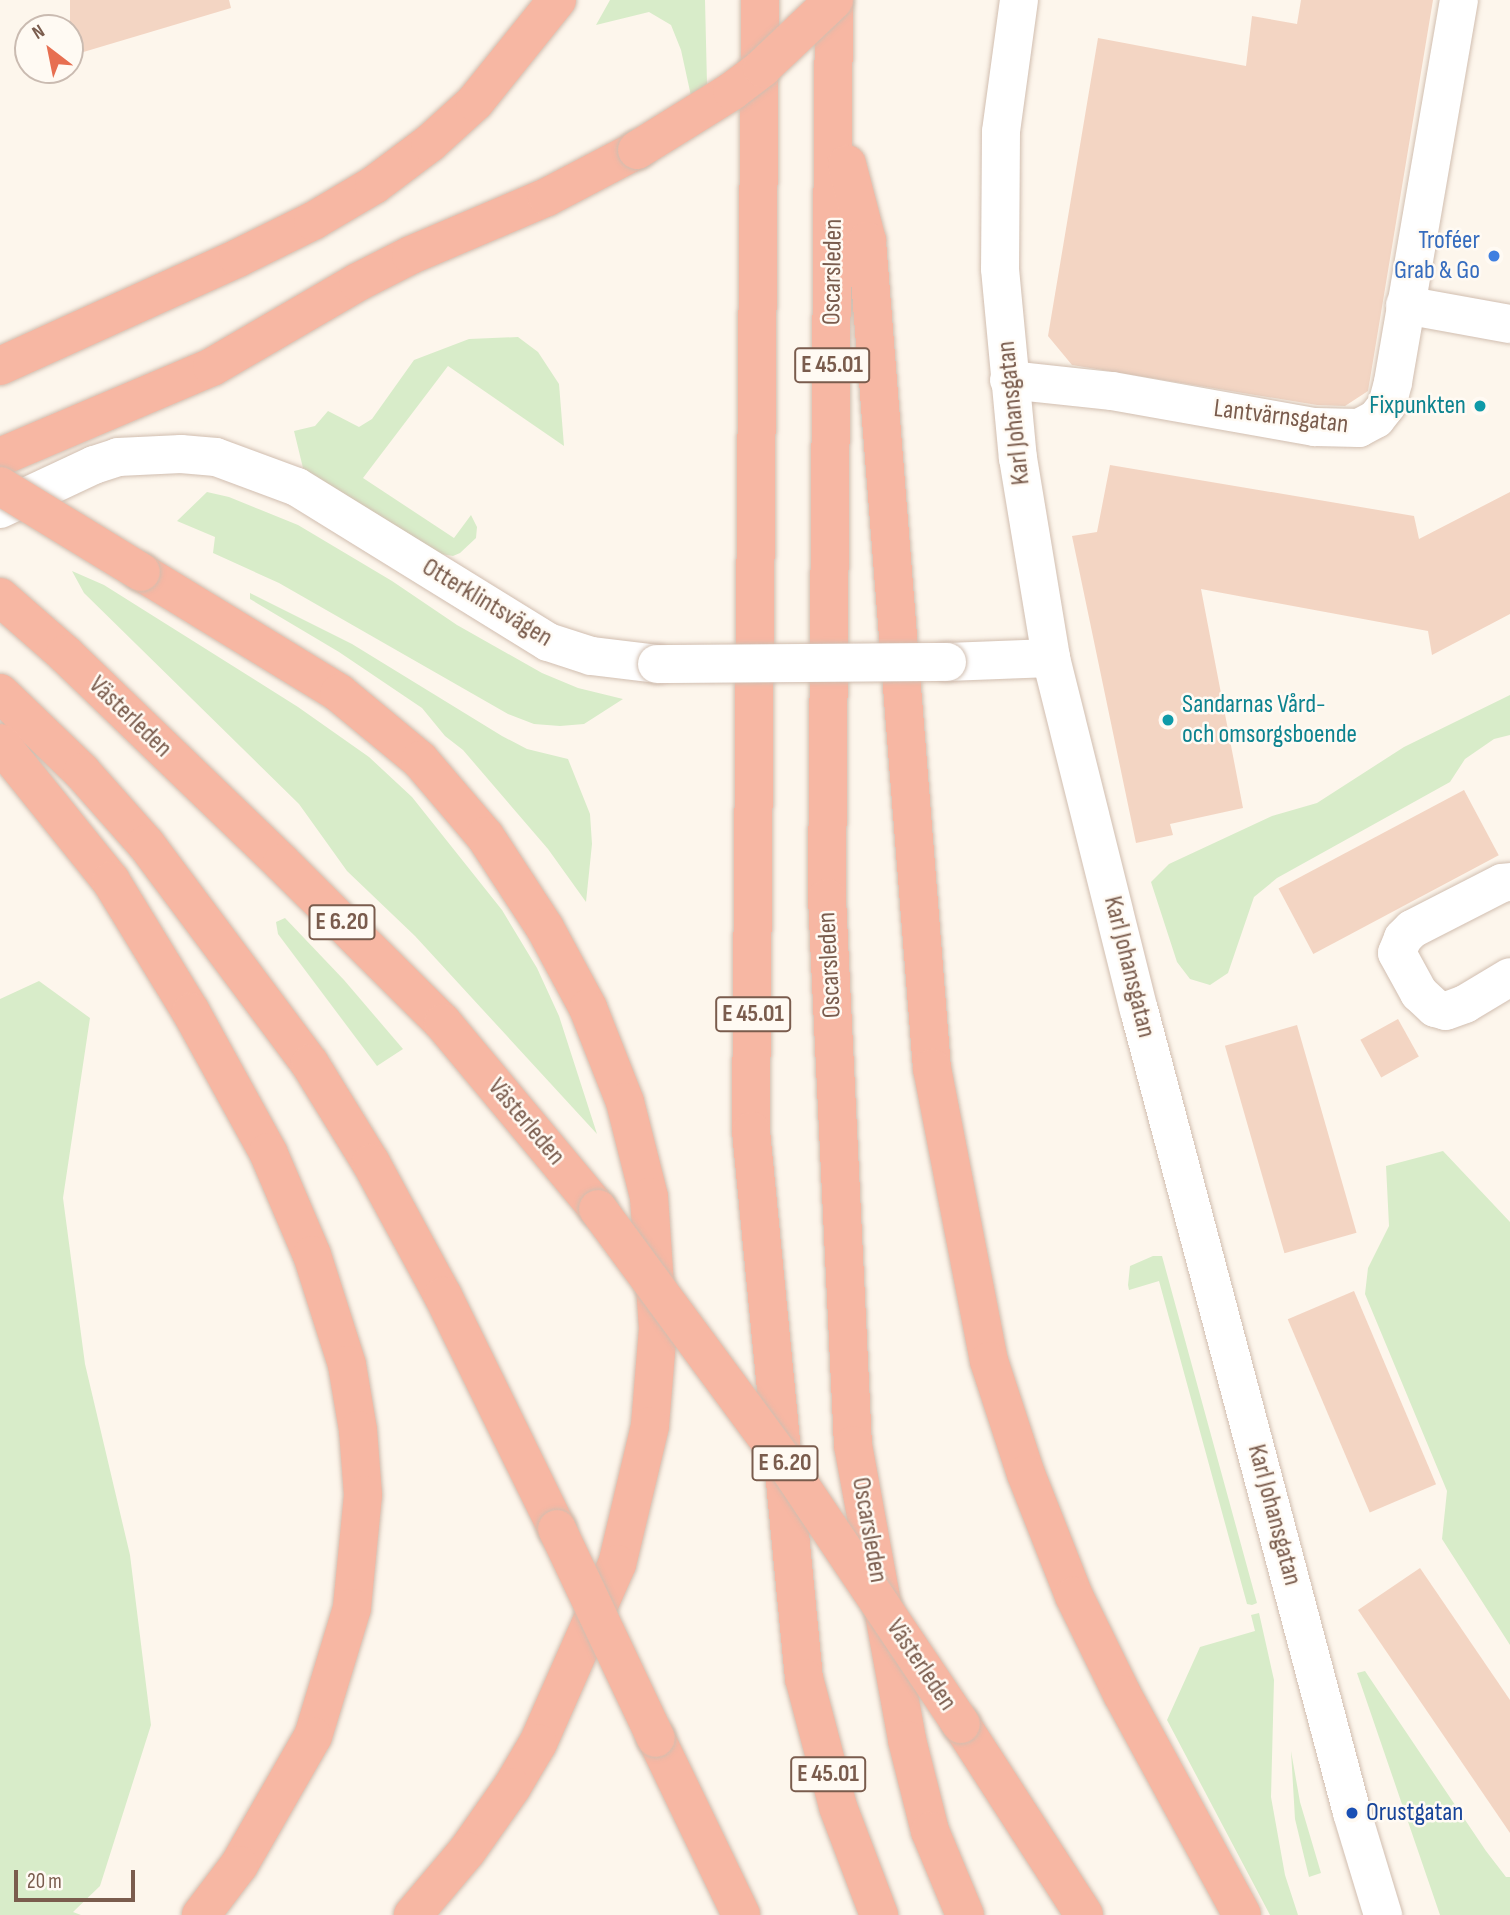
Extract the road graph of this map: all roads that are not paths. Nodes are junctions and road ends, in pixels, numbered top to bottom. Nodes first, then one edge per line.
1 (557, 0) edge
2 (760, 0) edge
3 (834, 0) edge
4 (1019, 0) edge
5 (1459, 0) edge
6 (834, 113) junction
7 (1405, 305) junction
8 (1510, 324) edge
9 (0, 366) edge
10 (1009, 380) junction
11 (0, 457) edge
12 (0, 486) edge
13 (0, 509) edge
14 (0, 597) edge
15 (1051, 658) junction
16 (8, 701) edge
17 (0, 743) edge
18 (1510, 882) edge
19 (1510, 977) edge
20 (201, 1915) edge
21 (413, 1915) edge
22 (741, 1915) edge
23 (879, 1915) edge
24 (965, 1915) edge
25 (1084, 1915) edge
26 (1242, 1915) edge
27 (1383, 1915) edge

1 - 9 highway
2 - 23 highway, E 45.01
3 - 6 highway, Oscarsleden / E 45.01
3 - 11 highway, bridge
4 - 10 street, Karl Johansgatan
5 - 7 street, Lantvärnsgatan
6 - 24 highway, Oscarsleden / E 45.01
6 - 26 highway
7 - 8 street
7 - 10 street, Lantvärnsgatan
10 - 15 street, Karl Johansgatan
12 - 21 highway, bridge
13 - 15 street, Otterklintsvägen, bridge
14 - 25 highway, Västerleden / E 6.20, bridge
15 - 27 street, Karl Johansgatan
16 - 22 highway, bridge
17 - 20 highway
18 - 19 street

